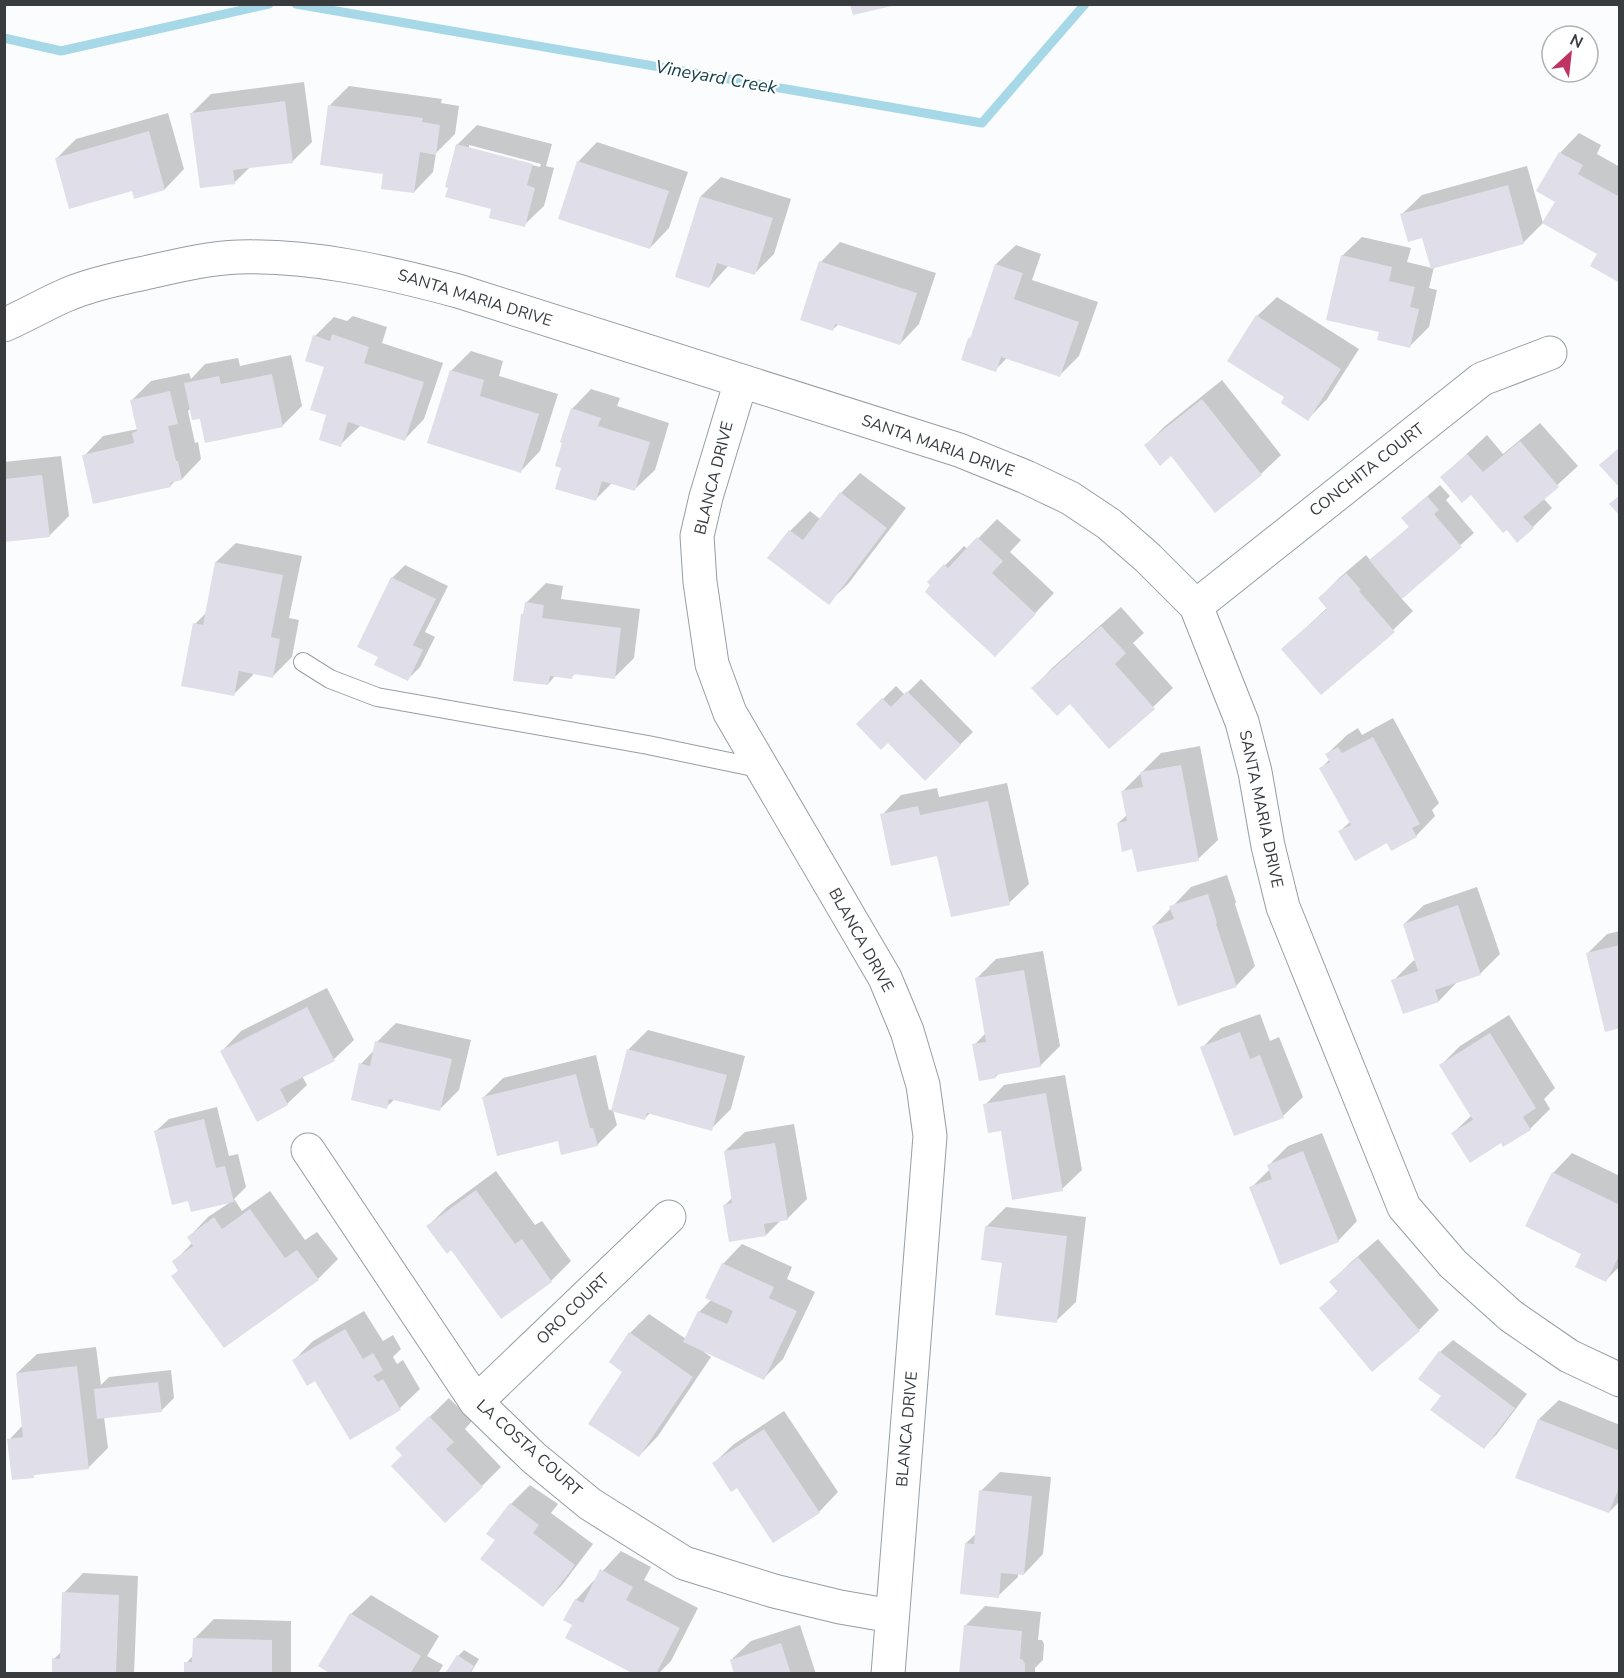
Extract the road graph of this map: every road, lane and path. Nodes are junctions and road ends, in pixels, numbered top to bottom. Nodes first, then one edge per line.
1 (4, 325) edge
2 (1550, 352) dead end
3 (741, 381) junction
4 (1196, 606) junction
5 (303, 662) dead end
6 (763, 769) junction
7 (308, 1150) dead end
8 (669, 1217) dead end
9 (1620, 1380) edge
10 (476, 1402) junction
11 (892, 1616) junction
12 (888, 1674) edge

1 - 3 street, SANTA MARIA DRIVE
2 - 4 street, CONCHITA COURT
3 - 4 street, SANTA MARIA DRIVE
3 - 6 street, BLANCA DRIVE
4 - 9 street, SANTA MARIA DRIVE
5 - 6 lane
6 - 11 street, BLANCA DRIVE
7 - 10 street, LA COSTA COURT
8 - 10 street, ORO COURT
10 - 11 street, LA COSTA COURT
11 - 12 street, BLANCA DRIVE

